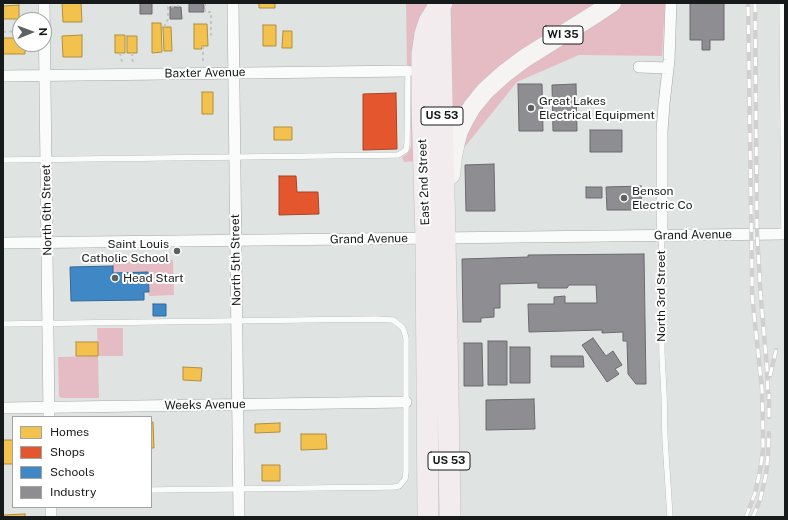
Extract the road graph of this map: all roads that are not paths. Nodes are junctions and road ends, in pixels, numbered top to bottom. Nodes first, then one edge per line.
1 (44, 3) edge
2 (233, 3) edge
3 (441, 3) edge
4 (612, 3) edge
5 (672, 3) edge
6 (782, 3) edge
7 (639, 67) dead end
8 (668, 68) junction
9 (408, 71) joint
10 (234, 73) junction
11 (45, 75) junction
12 (3, 76) edge
13 (784, 156) edge
14 (235, 157) junction
15 (3, 160) edge
16 (46, 160) junction
17 (784, 234) edge
18 (439, 235) junction
19 (662, 236) junction
20 (236, 241) junction
21 (3, 243) edge
22 (47, 243) junction
23 (237, 321) junction
24 (3, 324) edge
25 (48, 324) junction
26 (406, 402) junction
27 (238, 405) junction
28 (3, 408) edge
29 (49, 412) edge
30 (239, 489) junction
31 (152, 490) edge
32 (239, 517) edge
33 (428, 517) edge
34 (450, 517) edge
35 (670, 517) edge

1 - 11 street, North 6th Street
2 - 10 street, North 5th Street
3 - 18 highway, East 2nd Street / US 53
4 - 18 main road, WI 35
5 - 8 street, North 3rd Street
6 - 13 lane
7 - 8 street
8 - 19 street, North 3rd Street
9 - 10 street, Baxter Avenue
9 - 14 lane
10 - 11 street, Baxter Avenue
10 - 14 street, North 5th Street
11 - 12 street, Baxter Avenue
11 - 16 street, North 6th Street
13 - 17 lane
14 - 16 lane
14 - 20 street, North 5th Street
15 - 16 lane
16 - 22 street, North 6th Street
17 - 19 street, Grand Avenue
18 - 19 street, Grand Avenue
18 - 20 street, Grand Avenue
18 - 33 highway, East 2nd Street / US 53
18 - 34 highway, East 2nd Street / US 53
19 - 35 lane, North 3rd Street
20 - 22 street, Grand Avenue
20 - 23 street, North 5th Street
21 - 22 street, Grand Avenue
22 - 25 street, North 6th Street
23 - 25 lane
23 - 26 lane
23 - 27 street, North 5th Street
24 - 25 lane
25 - 29 street, North 6th Street
26 - 27 street, Weeks Avenue
26 - 30 lane
27 - 29 street, Weeks Avenue
27 - 30 street, North 5th Street
28 - 29 street, Weeks Avenue
30 - 31 lane
30 - 32 street, North 5th Street

